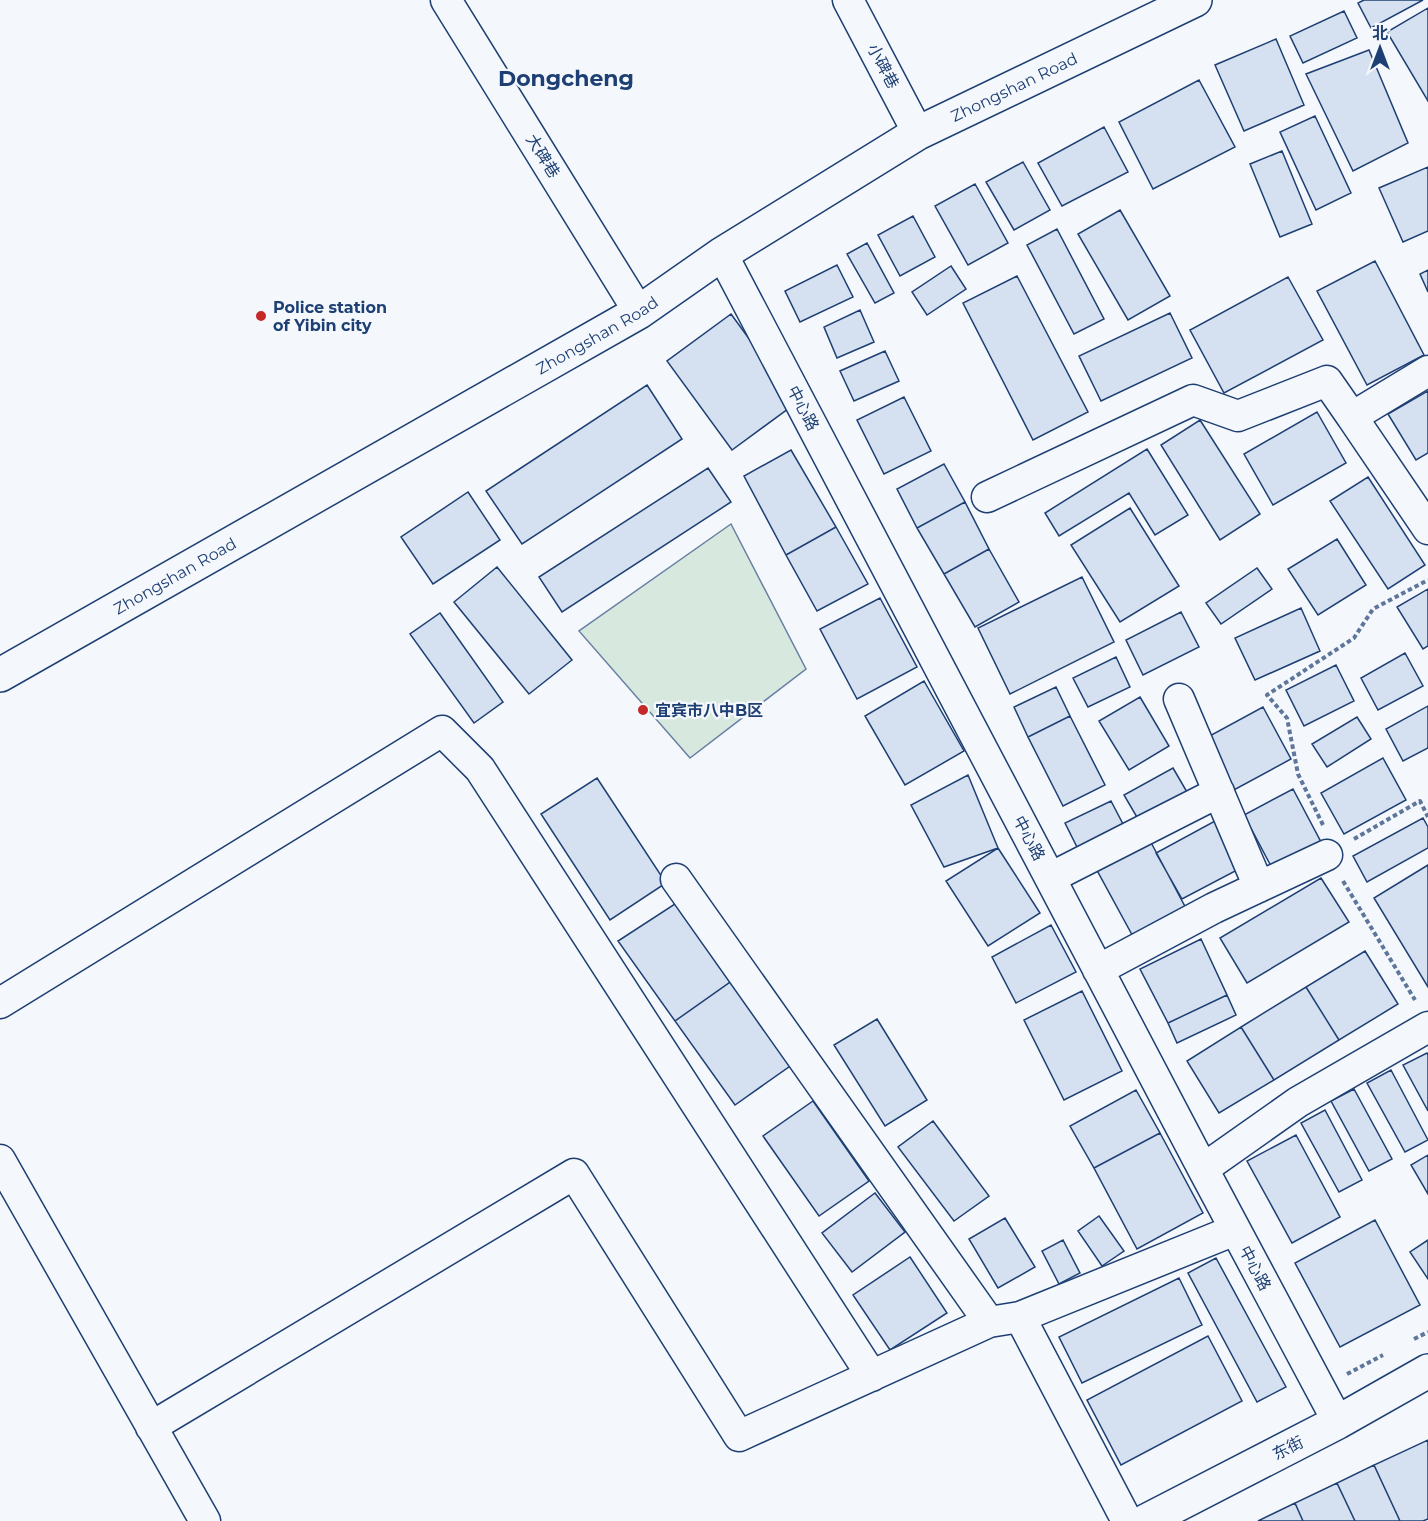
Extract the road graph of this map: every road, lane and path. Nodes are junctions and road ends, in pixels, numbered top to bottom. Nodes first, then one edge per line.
1 (446, 0) edge
2 (848, 0) edge
3 (1195, 0) edge
4 (918, 133) junction
5 (722, 254) junction
6 (639, 312) junction
7 (1428, 371) edge
8 (1352, 417) junction
9 (987, 497) dead end
10 (1428, 529) edge
11 (1428, 580) edge
12 (0, 675) edge
13 (1179, 699) dead end
14 (1219, 792) junction
15 (1428, 817) edge
16 (1327, 855) junction
17 (1050, 878) junction
18 (676, 879) dead end
19 (1259, 887) junction
20 (1098, 970) junction
21 (0, 1003) edge
22 (1422, 1015) edge
23 (0, 1160) edge
24 (1203, 1169) junction
25 (1234, 1230) junction
26 (1020, 1317) junction
27 (989, 1322) junction
28 (1428, 1332) edge
29 (1408, 1342) dead end
30 (1389, 1352) dead end
31 (1428, 1371) edge
32 (872, 1376) junction
33 (1320, 1388) junction
34 (1338, 1422) junction
35 (151, 1427) junction
36 (205, 1521) edge
37 (1127, 1521) edge
38 (1146, 1521) edge

1 - 6 street, 大碑巷
2 - 4 street, 小碑巷
3 - 4 main road, Zhongshan Road
4 - 5 main road, Zhongshan Road
5 - 6 main road, Zhongshan Road
5 - 17 street, 中心路
6 - 12 main road, Zhongshan Road
7 - 8 street
8 - 9 street
8 - 10 street
11 - 16 path
13 - 14 street
14 - 17 street
14 - 19 street
15 - 16 path
16 - 19 street
16 - 22 path
17 - 20 street, 中心路
18 - 27 street
19 - 20 street
20 - 24 street, 中心路
21 - 32 street
22 - 24 street
23 - 35 street
24 - 25 street, 中心路
25 - 26 street
25 - 33 street, 中心路
26 - 27 street
26 - 37 street
27 - 32 street
28 - 29 path
30 - 33 path
31 - 34 main road, 东街
32 - 35 street
33 - 34 street, 中心路
34 - 38 main road, 东街
35 - 36 street

